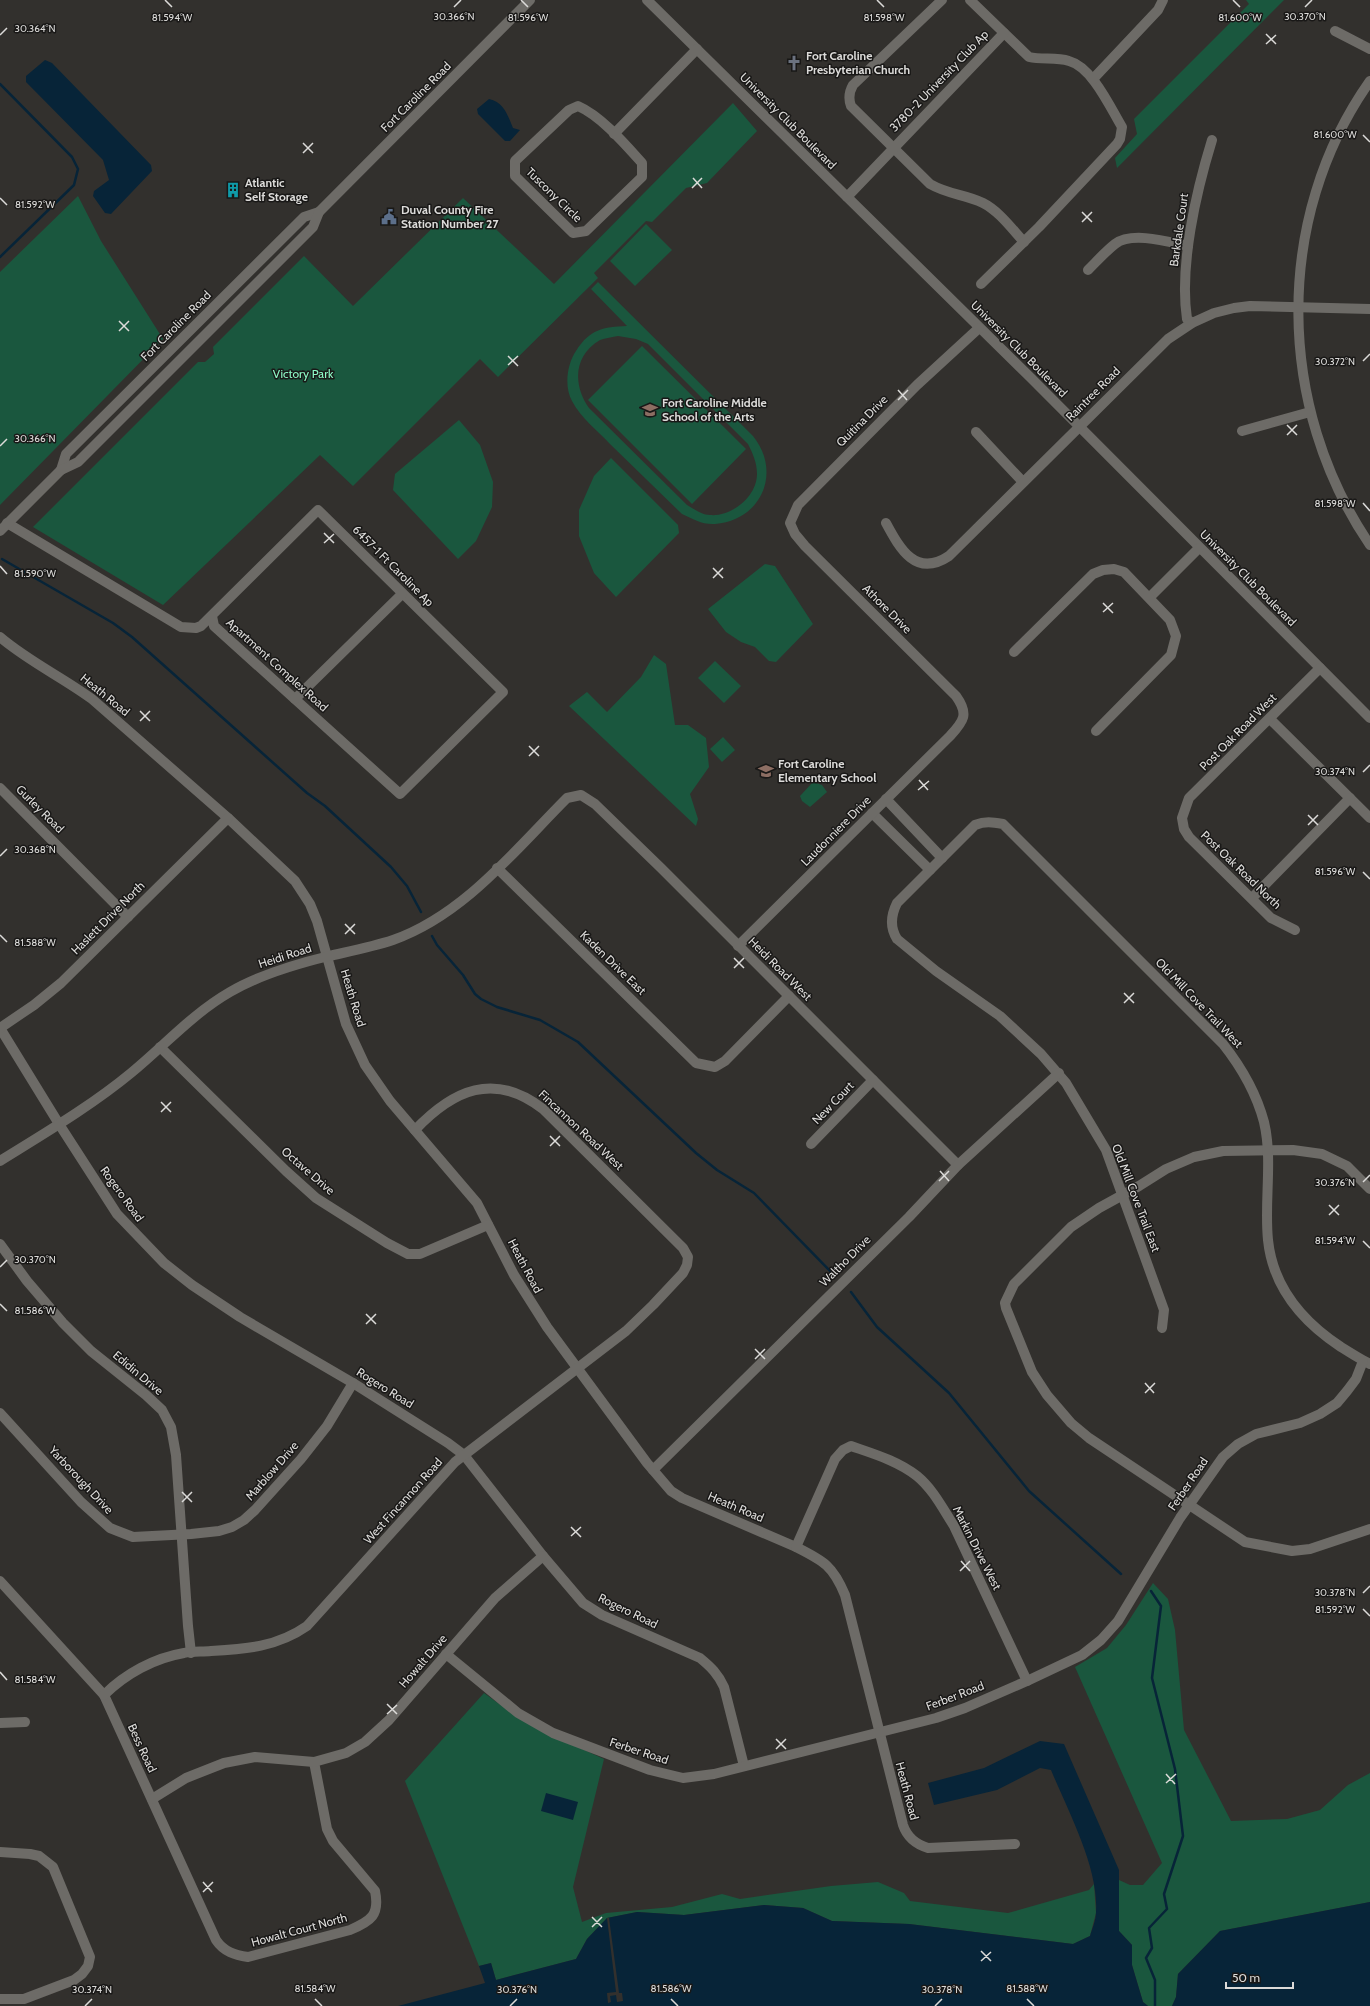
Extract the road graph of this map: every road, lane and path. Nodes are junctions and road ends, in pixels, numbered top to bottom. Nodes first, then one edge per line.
1 (530, 0) edge
2 (647, 0) edge
3 (942, 0) edge
4 (970, 0) edge
5 (1163, 0) edge
6 (1335, 31) dead end
7 (1004, 33) junction
8 (697, 49) junction
9 (1370, 49) edge
10 (1093, 79) junction
11 (1370, 80) edge
12 (614, 134) junction
13 (1212, 140) dead end
14 (893, 147) junction
15 (847, 197) junction
16 (319, 212) junction
17 (1024, 242) junction
18 (1188, 246) junction
19 (1088, 270) dead end
20 (981, 284) dead end
21 (1298, 307) junction
22 (1370, 309) edge
23 (1192, 323) junction
24 (979, 328) junction
25 (1310, 412) junction
26 (1078, 427) junction
27 (1242, 431) dead end
28 (976, 432) dead end
29 (61, 470) junction
30 (1024, 482) junction
31 (790, 523) joint
32 (886, 523) dead end
33 (4, 527) edge
34 (1370, 545) edge
35 (1199, 548) junction
36 (402, 594) junction
37 (1150, 597) junction
38 (212, 616) junction
39 (0, 637) edge
40 (1014, 652) dead end
41 (1320, 668) junction
42 (295, 699) junction
43 (965, 714) joint
44 (1370, 718) edge
45 (1270, 719) junction
46 (1096, 732) dead end
47 (449, 744) joint
48 (0, 788) edge
49 (581, 795) joint
50 (1350, 798) junction
51 (886, 799) junction
52 (872, 813) junction
53 (228, 818) junction
54 (1182, 818) joint
55 (1370, 818) edge
56 (942, 858) junction
57 (497, 868) junction
58 (930, 870) junction
59 (1252, 898) junction
60 (128, 917) junction
61 (1295, 930) dead end
62 (738, 946) junction
63 (327, 956) junction
64 (788, 996) junction
65 (0, 1028) edge
66 (160, 1047) junction
67 (1059, 1073) junction
68 (873, 1080) junction
69 (59, 1124) junction
70 (415, 1130) junction
71 (811, 1144) dead end
72 (1267, 1150) junction
73 (0, 1161) edge
74 (958, 1165) junction
75 (1370, 1189) edge
76 (1122, 1195) junction
77 (488, 1225) junction
78 (0, 1244) edge
79 (688, 1256) joint
80 (1162, 1328) dead end
81 (1366, 1362) edge
82 (577, 1370) junction
83 (353, 1384) junction
84 (0, 1413) edge
85 (464, 1455) junction
86 (653, 1470) junction
87 (1189, 1506) junction
88 (1370, 1529) edge
89 (182, 1534) junction
90 (796, 1547) junction
91 (543, 1556) junction
92 (0, 1581) edge
93 (191, 1653) junction
94 (446, 1654) junction
95 (1027, 1681) junction
96 (104, 1695) junction
97 (25, 1722) dead end
98 (0, 1723) edge
99 (879, 1733) junction
100 (314, 1762) junction
101 (744, 1766) junction
102 (152, 1799) junction
103 (1015, 1844) dead end
104 (0, 1852) edge
105 (226, 1950) joint
106 (0, 1998) edge

1 - 16 street, Fort Caroline Road
2 - 8 street, University Club Boulevard
3 - 14 street
4 - 7 street
5 - 10 street
6 - 9 street
7 - 10 street
7 - 14 street, 3780-2 University Club Ap
8 - 12 street
8 - 15 street, University Club Boulevard
10 - 17 street
11 - 21 street
12 - 12 street, Tuscony Circle
13 - 18 street, Barkdale Court
14 - 15 street, 3780-2 University Club Ap
14 - 17 street
15 - 24 street, University Club Boulevard
16 - 29 street, Fort Caroline Road
16 - 29 street, Fort Caroline Road
17 - 20 street
18 - 19 street
18 - 23 street, Barkdale Court
21 - 22 street, Raintree Road
21 - 23 street, Raintree Road
21 - 25 street
23 - 26 street, Raintree Road
24 - 26 street, University Club Boulevard
24 - 31 street, Quitina Drive
25 - 27 street
25 - 34 street
26 - 30 street, Raintree Road
26 - 35 street, University Club Boulevard
28 - 30 street
29 - 33 street, Fort Caroline Road
30 - 32 street, Raintree Road
31 - 43 street, Athore Drive
33 - 38 street, Apartment Complex Road
35 - 37 street
35 - 41 street, University Club Boulevard
36 - 38 street, 6457-1 Ft Caroline Ap
36 - 42 street
36 - 47 street, 6457-1 Ft Caroline Ap
37 - 40 street
37 - 46 street
38 - 42 street, Apartment Complex Road
39 - 53 street, Heath Road
41 - 44 street, University Club Boulevard
41 - 45 street, Post Oak Road West
42 - 47 street, Apartment Complex Road
43 - 51 street, Laudonniere Drive
45 - 50 street
45 - 54 street, Post Oak Road West
48 - 60 street, Gurley Road
49 - 57 street, Heidi Road
49 - 62 street, Heidi Road West
50 - 55 street
50 - 59 street
51 - 52 street, Laudonniere Drive
51 - 56 street
52 - 58 street
52 - 62 street, Laudonniere Drive
53 - 60 street, Haslett Drive North
53 - 63 street, Heath Road
54 - 59 street, Post Oak Road North
56 - 58 street
56 - 72 street, Old Mill Cove Trail West
57 - 63 street, Heidi Road
57 - 64 street, Kaden Drive East
58 - 67 street, Old Mill Cove Trail East
59 - 61 street, Post Oak Road North
60 - 65 street, Haslett Drive North
62 - 64 street, Heidi Road West
63 - 66 street, Heidi Road
63 - 70 street, Heath Road
64 - 68 street, Heidi Road West
65 - 69 street, Rogero Road
66 - 69 street, Heidi Road
66 - 77 street, Octave Drive
67 - 74 street, Waltho Drive
67 - 76 street, Old Mill Cove Trail East
68 - 71 street, New Court
68 - 74 street, Heidi Road West
69 - 73 street, Heidi Road
69 - 83 street, Rogero Road
70 - 77 street, Heath Road
70 - 79 street, Fincannon Road West
72 - 75 street
72 - 76 street
72 - 81 street, Old Mill Cove Trail West
74 - 86 street, Waltho Drive
76 - 80 street, Old Mill Cove Trail East
76 - 87 street
77 - 82 street, Heath Road
78 - 89 street, Edidin Drive
79 - 82 street, West Fincannon Road
81 - 87 street, Ferber Road
82 - 85 street, West Fincannon Road
82 - 86 street, Heath Road
83 - 85 street, Rogero Road
83 - 89 street, Marblow Drive
84 - 89 street, Yarborough Drive
85 - 91 street, Rogero Road
85 - 93 street, West Fincannon Road
86 - 90 street, Heath Road
87 - 88 street
87 - 95 street, Ferber Road
89 - 93 street, Edidin Drive
90 - 95 street, Markin Drive West
90 - 99 street, Heath Road
91 - 94 street, Howalt Drive
91 - 101 street, Rogero Road
92 - 96 street, Bess Road
93 - 96 street, West Fincannon Road
94 - 100 street, Howalt Drive
94 - 101 street, Ferber Road
95 - 99 street, Ferber Road
96 - 102 street, Bess Road
97 - 98 street
99 - 101 street, Ferber Road
99 - 103 street, Heath Road
100 - 102 street, Howalt Drive
100 - 105 street, Howalt Court North
102 - 105 street, Bess Road
104 - 106 street

